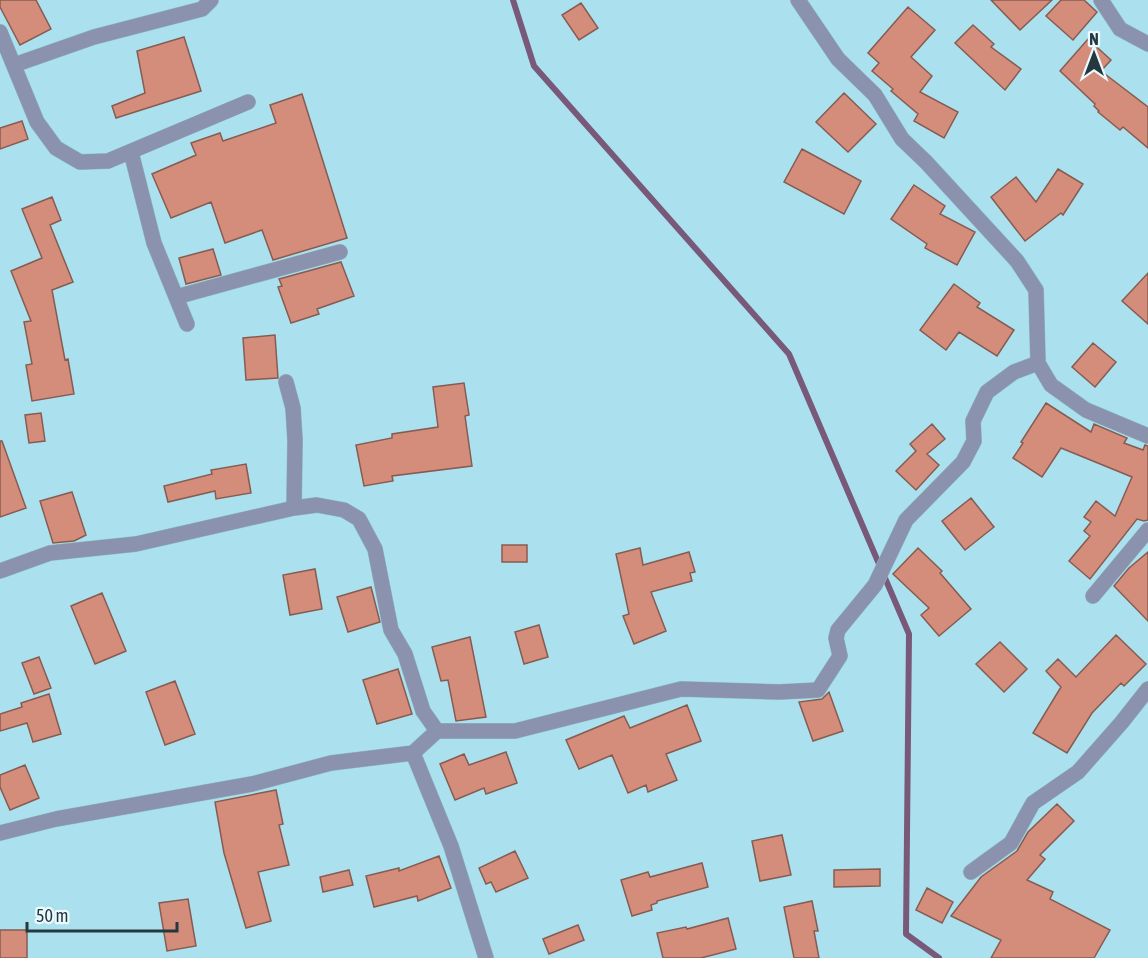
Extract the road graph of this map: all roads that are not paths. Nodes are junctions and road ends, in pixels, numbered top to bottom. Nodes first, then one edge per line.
1 (211, 0) edge
2 (798, 0) edge
3 (1101, 0) edge
4 (0, 32) edge
5 (1148, 44) edge
6 (14, 65) junction
7 (248, 102) dead end
8 (131, 152) junction
9 (340, 252) dead end
10 (177, 297) junction
11 (187, 324) dead end
12 (1038, 363) junction
13 (286, 382) dead end
14 (1148, 436) edge
15 (294, 508) junction
16 (1148, 530) edge
17 (0, 571) edge
18 (1093, 596) dead end
19 (1148, 689) edge
20 (437, 731) junction
21 (412, 753) junction
22 (0, 832) edge
23 (971, 872) dead end
24 (486, 958) edge

1 - 6 street
2 - 12 street
3 - 5 street
4 - 6 street
6 - 8 street
7 - 8 street
8 - 10 street
9 - 10 street
10 - 11 street
12 - 14 street
12 - 20 street
13 - 15 street
15 - 17 street
15 - 20 street
16 - 18 street
19 - 23 street
20 - 21 street
21 - 22 street
21 - 24 street

